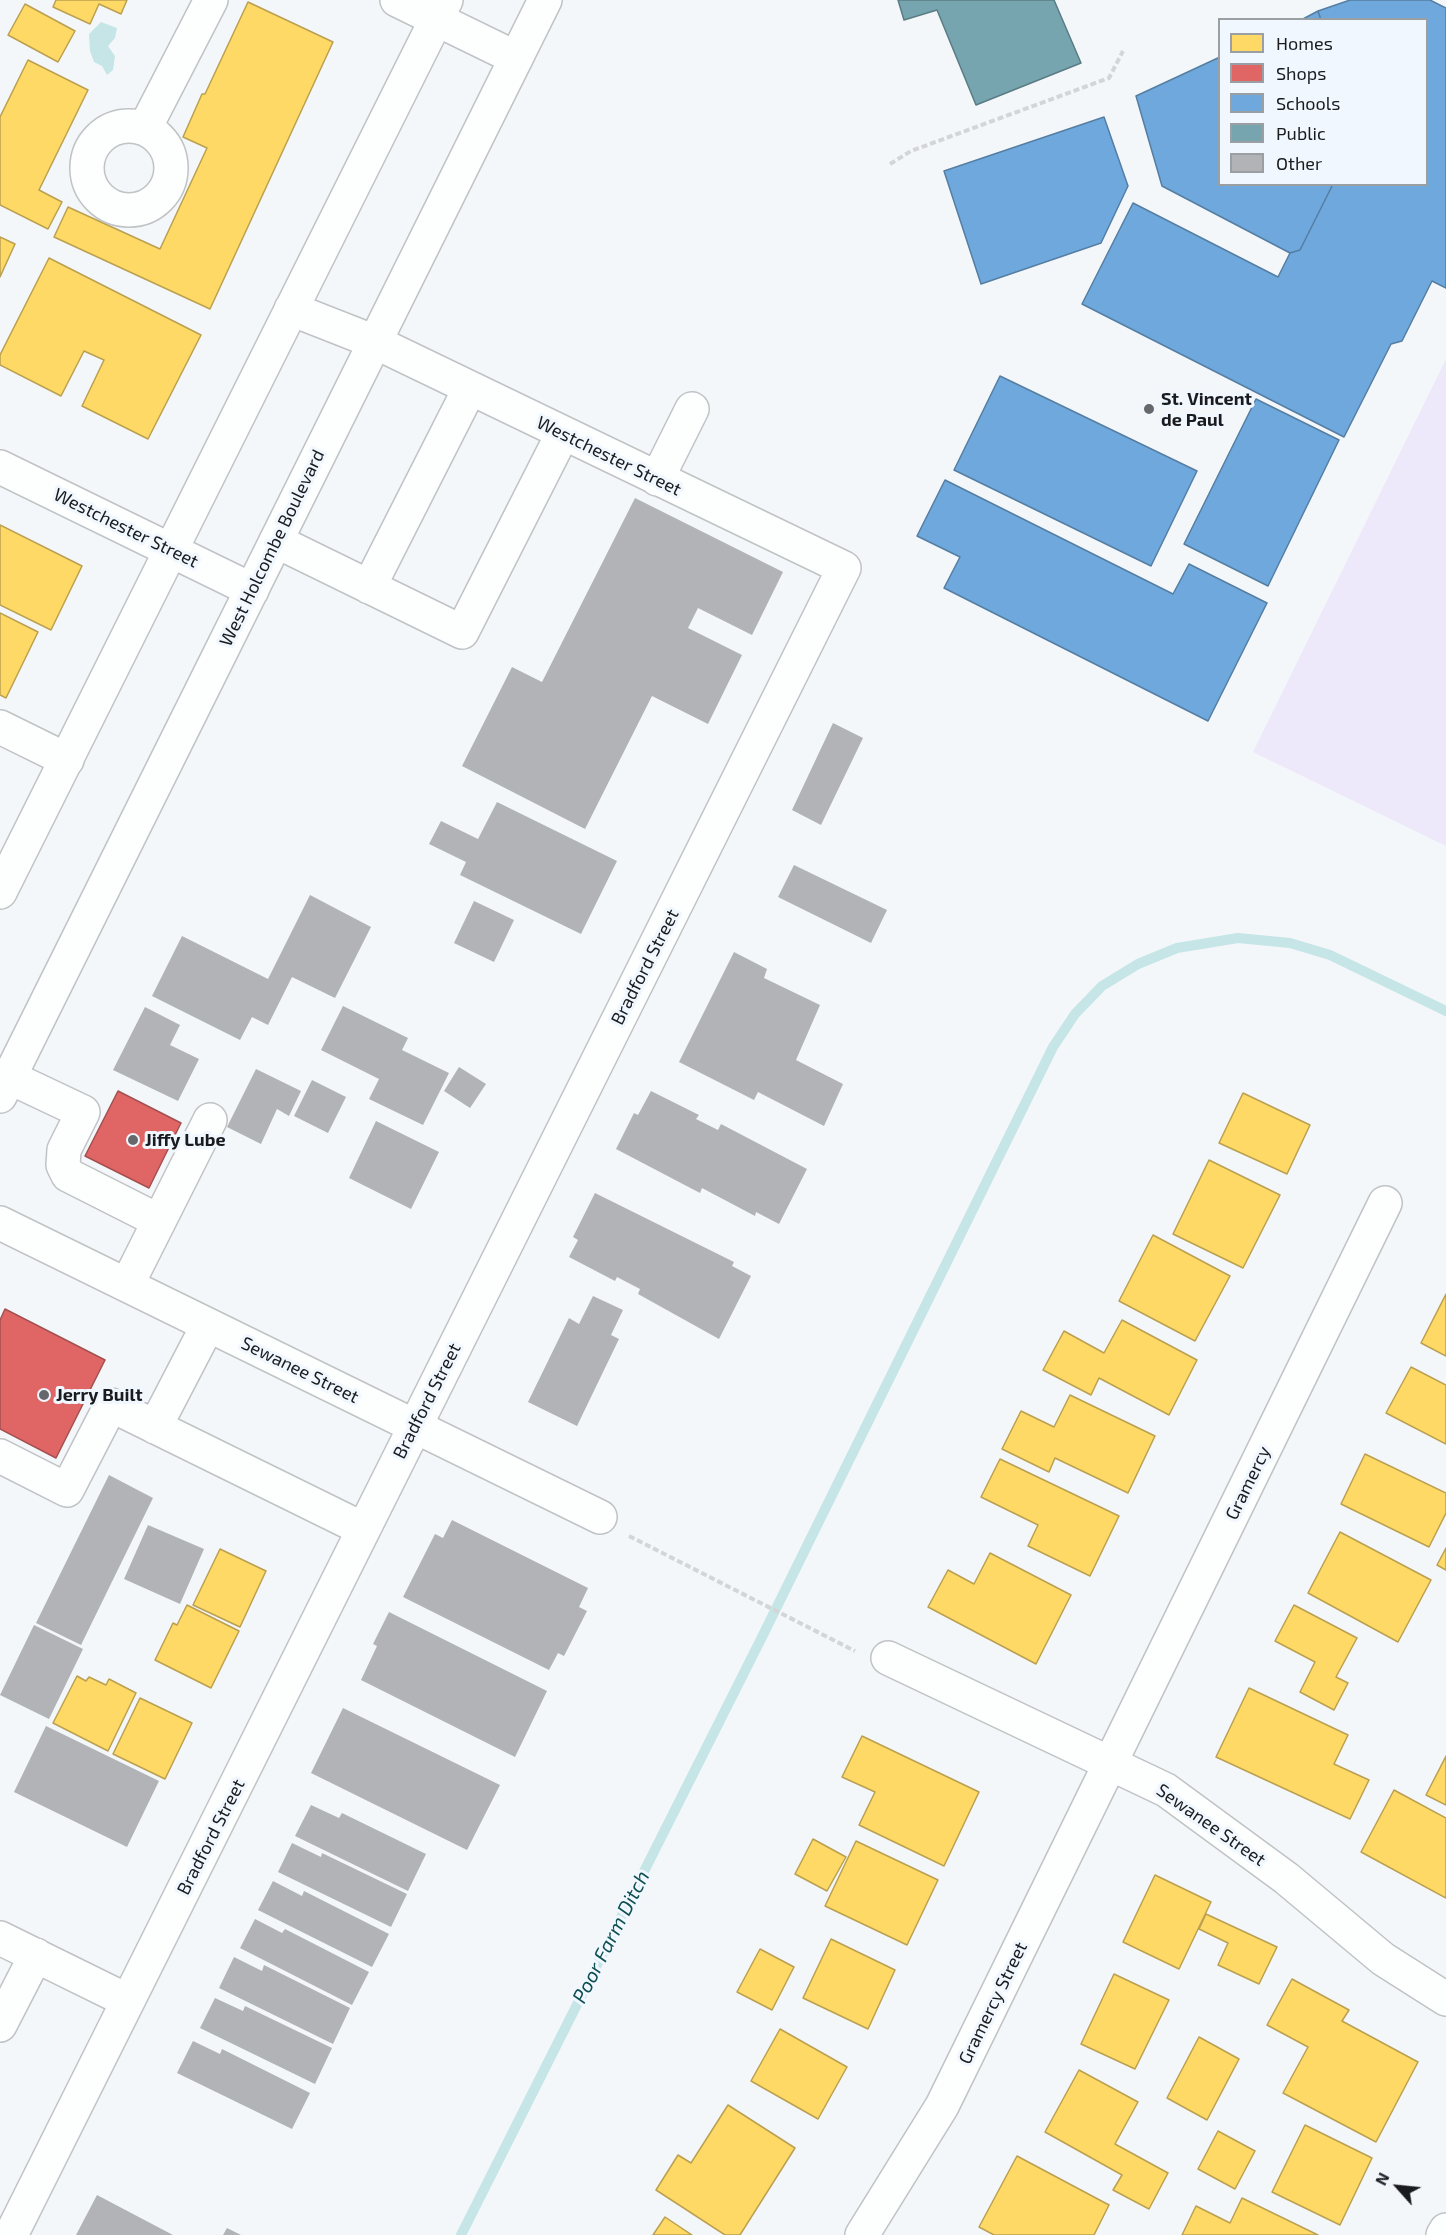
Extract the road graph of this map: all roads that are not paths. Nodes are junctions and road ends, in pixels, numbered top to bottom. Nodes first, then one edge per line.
1 (211, 0) edge
2 (397, 0) edge
3 (545, 0) edge
4 (441, 10) edge
5 (516, 58) junction
6 (146, 128) dead end
7 (291, 309) junction
8 (375, 342) junction
9 (470, 388) junction
10 (692, 409) dead end
11 (563, 433) junction
12 (0, 467) edge
13 (657, 479) junction
14 (276, 541) junction
15 (171, 551) junction
16 (844, 568) joint
17 (369, 587) junction
18 (252, 590) junction
19 (0, 727) edge
20 (66, 759) junction
21 (0, 892) edge
22 (5, 1087) edge
23 (210, 1120) dead end
24 (1385, 1203) dead end
25 (159, 1221) junction
26 (0, 1223) edge
27 (127, 1285) junction
28 (208, 1324) junction
29 (415, 1425) junction
30 (155, 1427) junction
31 (0, 1456) edge
32 (600, 1517) road end
33 (363, 1529) junction
34 (888, 1658) dead end
35 (1110, 1763) junction
36 (0, 1938) edge
37 (36, 1955) junction
38 (1446, 1999) edge
39 (128, 2001) junction
40 (0, 2025) edge
41 (1446, 2230) edge
42 (11, 2235) edge
43 (862, 2235) edge
44 (1443, 2235) edge

1 - 6 street
2 - 4 street
3 - 5 street, West Holcombe Boulevard
4 - 5 street
4 - 7 street
5 - 8 street, West Holcombe Boulevard
7 - 8 street, Westchester Street
7 - 15 street
8 - 9 street, Westchester Street
8 - 14 street, West Holcombe Boulevard
9 - 11 street, Westchester Street
9 - 17 street
10 - 13 street
11 - 13 street, Westchester Street
11 - 17 street
12 - 15 street, Westchester Street
13 - 16 street, Westchester Street
14 - 17 street
14 - 18 street, West Holcombe Boulevard
15 - 18 street, Westchester Street
15 - 20 street
16 - 29 street, Bradford Street
18 - 22 street, West Holcombe Boulevard
19 - 20 street
20 - 21 street
22 - 25 street
23 - 25 street
24 - 35 street, Gramercy
25 - 27 street
26 - 27 street, Sewanee Street
27 - 28 street, Sewanee Street
28 - 29 street, Sewanee Street
28 - 30 street
29 - 32 street, Sewanee Street
29 - 33 street, Bradford Street
30 - 31 street
30 - 33 street
33 - 39 street, Bradford Street
34 - 35 street, Sewanee Street
35 - 38 street, Sewanee Street
35 - 43 street, Gramercy Street
36 - 37 street
37 - 39 street
37 - 40 street
39 - 42 street, Bradford Street
41 - 44 street

